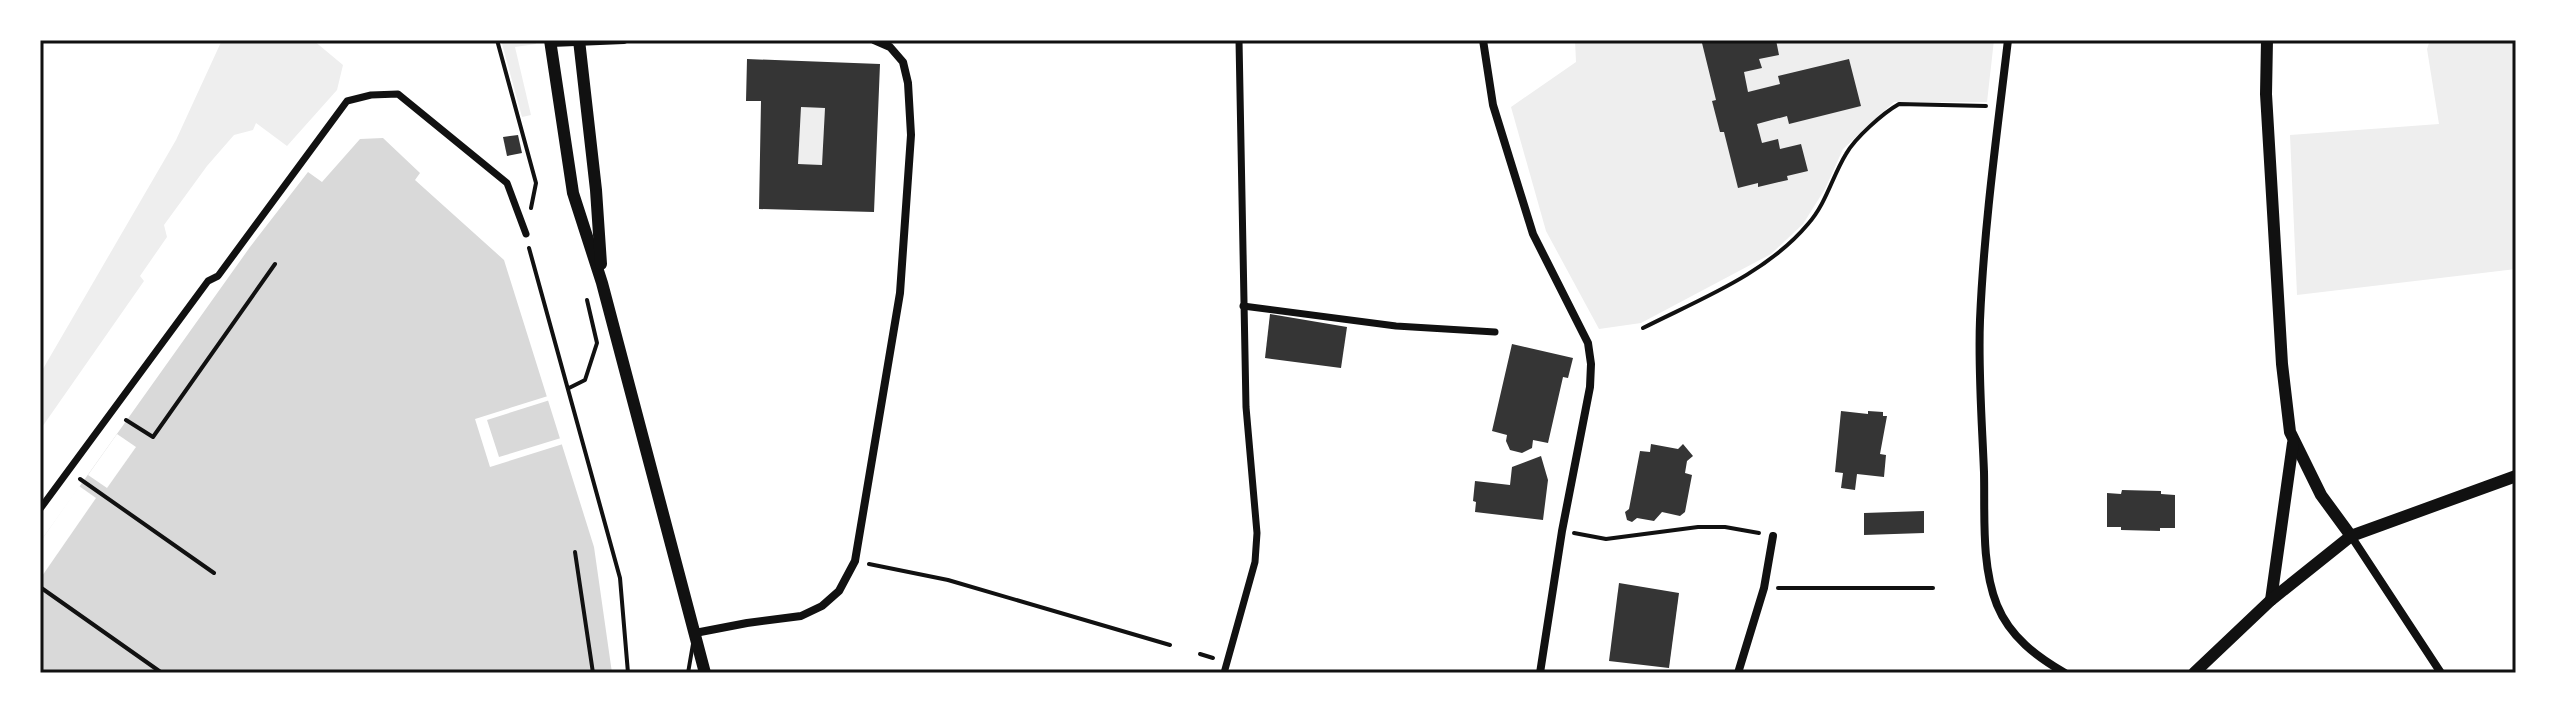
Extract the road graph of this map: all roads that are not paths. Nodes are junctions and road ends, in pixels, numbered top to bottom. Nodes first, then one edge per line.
1 (624, 40) edge
2 (874, 40) edge
3 (1239, 40) edge
4 (1483, 40) edge
5 (2008, 40) edge
6 (2267, 40) edge
7 (580, 41) edge
8 (550, 42) edge
9 (526, 234) road end
10 (602, 283) junction
11 (1243, 306) junction
12 (1495, 332) dead end
13 (2293, 443) junction
14 (2516, 476) edge
15 (40, 509) edge
16 (1773, 536) road end
17 (2351, 536) junction
18 (2271, 600) junction
19 (695, 633) junction
20 (688, 673) edge
21 (705, 673) edge
22 (1224, 673) edge
23 (1540, 673) edge
24 (1738, 673) edge
25 (2065, 673) edge
26 (2194, 673) edge
27 (2441, 673) edge

1 - 7 street
2 - 19 street
3 - 11 street
4 - 23 street
5 - 25 street
6 - 13 main road
7 - 8 street
7 - 10 main road
8 - 10 main road
9 - 15 street
10 - 19 main road
11 - 12 street
11 - 22 street
13 - 17 main road
13 - 18 main road
14 - 17 main road
16 - 24 street
17 - 18 main road
17 - 27 street
18 - 26 main road
19 - 20 lane
19 - 21 main road

